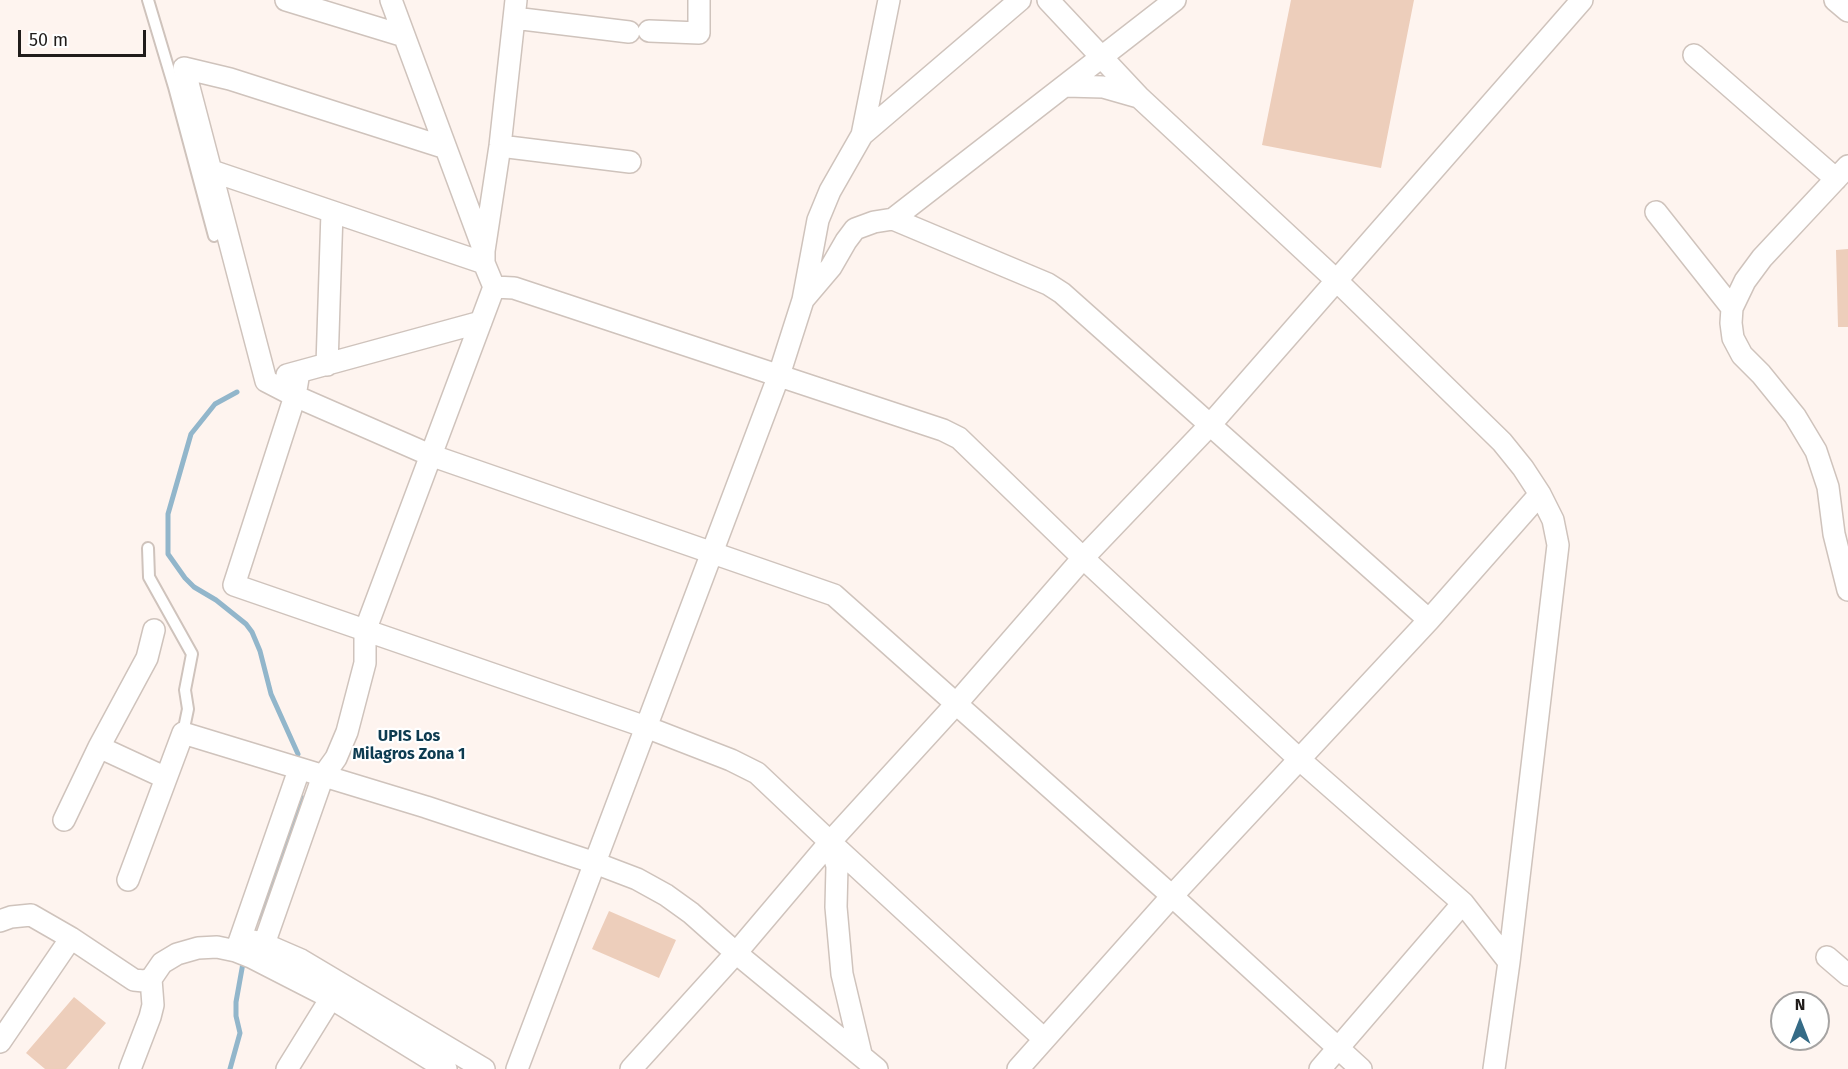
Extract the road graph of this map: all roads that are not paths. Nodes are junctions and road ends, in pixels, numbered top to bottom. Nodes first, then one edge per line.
1 (148, 0) edge
2 (286, 0) edge
3 (391, 0) edge
4 (699, 0) edge
5 (889, 0) edge
6 (1020, 0) edge
7 (1048, 0) edge
8 (1175, 0) edge
9 (1582, 0) edge
10 (1836, 0) edge
11 (515, 9) edge
12 (1848, 11) edge
13 (404, 36) junction
14 (1694, 55) dead end
15 (1102, 58) junction
16 (1066, 86) junction
17 (1139, 98) junction
18 (862, 135) junction
19 (500, 146) junction
20 (446, 148) junction
21 (630, 162) dead end
22 (212, 171) junction
23 (1842, 173) edge
24 (332, 212) junction
25 (1656, 212) dead end
26 (893, 219) junction
27 (214, 236) dead end
28 (484, 257) junction
29 (1337, 281) junction
30 (494, 286) junction
31 (803, 300) junction
32 (1732, 308) junction
33 (481, 322) junction
34 (327, 364) junction
35 (299, 372) junction
36 (779, 375) junction
37 (266, 381) junction
38 (295, 396) junction
39 (1210, 425) junction
40 (430, 455) junction
41 (1540, 494) junction
42 (148, 548) dead end
43 (712, 553) junction
44 (1083, 558) junction
45 (1848, 590) edge
46 (1429, 620) junction
47 (154, 630) dead end
48 (365, 631) junction
49 (956, 704) junction
50 (646, 727) junction
51 (183, 733) junction
52 (99, 747) junction
53 (1299, 759) junction
54 (299, 770) junction
55 (323, 776) junction
56 (166, 778) junction
57 (64, 820) dead end
58 (830, 842) junction
59 (595, 863) junction
60 (129, 880) dead end
61 (1172, 896) junction
62 (1462, 903) junction
63 (0, 921) edge
64 (71, 938) junction
65 (239, 944) junction
66 (264, 944) junction
67 (736, 953) junction
68 (1827, 957) dead end
69 (1509, 962) junction
70 (1848, 975) edge
71 (151, 979) junction
72 (331, 998) junction
73 (1044, 1039) junction
74 (0, 1042) edge
75 (1338, 1049) junction
76 (861, 1054) junction
77 (440, 1067) edge
78 (130, 1069) edge
79 (287, 1069) edge
80 (484, 1069) edge
81 (517, 1069) edge
82 (631, 1069) edge
83 (877, 1069) edge
84 (1018, 1069) edge
85 (1320, 1069) edge
86 (1361, 1069) edge
87 (1494, 1069) edge

1 - 27 lane
2 - 13 street
3 - 13 street
4 - 11 street
5 - 18 street
6 - 18 street
7 - 15 street
8 - 15 street
9 - 29 street
10 - 12 street
11 - 19 street
13 - 20 street
14 - 23 street
15 - 16 street
15 - 17 street
16 - 17 street
16 - 26 street
17 - 29 street
18 - 31 street
19 - 21 street
19 - 28 street
20 - 22 street
20 - 28 street
22 - 24 street
22 - 37 street
23 - 32 street
24 - 28 street
24 - 34 street
25 - 32 street
26 - 31 street
26 - 39 street
28 - 30 street
29 - 39 street
29 - 41 street
30 - 33 street
30 - 36 street
31 - 36 street
32 - 45 street
33 - 34 street
33 - 40 street
34 - 35 street
35 - 37 street
35 - 38 street
36 - 43 street
36 - 44 street
37 - 38 street
38 - 40 street
38 - 48 street
39 - 44 street
39 - 46 street
40 - 43 street
40 - 48 street
41 - 46 street
41 - 69 street
42 - 51 lane
43 - 49 street
43 - 50 street
44 - 49 street
44 - 53 street
46 - 53 street
47 - 52 street
48 - 50 street
48 - 55 street
49 - 58 street
49 - 61 street
50 - 58 street
50 - 59 street
51 - 54 street
51 - 56 street
52 - 56 street
52 - 57 street
53 - 61 street
53 - 62 street
54 - 55 street
54 - 65 street
55 - 59 street
55 - 66 street
56 - 60 street
58 - 67 street
58 - 73 street
58 - 76 street
59 - 67 street
59 - 81 street
61 - 73 street
61 - 75 street
62 - 69 street
62 - 75 street
63 - 64 street
64 - 71 street
64 - 74 street
65 - 66 street
65 - 71 street
65 - 72 street
66 - 80 street
67 - 76 street
67 - 82 street
68 - 70 street
69 - 87 street
71 - 78 street
72 - 77 street
72 - 79 street
73 - 84 street
75 - 85 street
75 - 86 street
76 - 83 street

